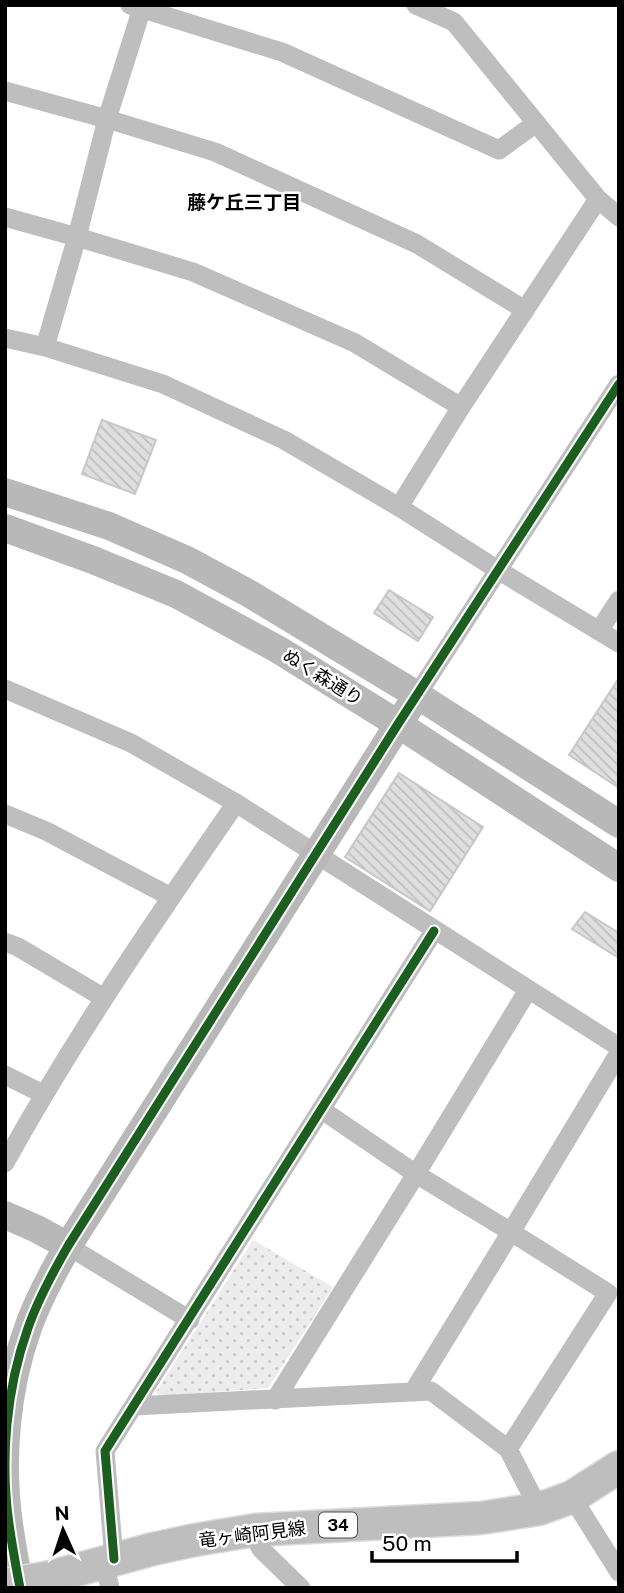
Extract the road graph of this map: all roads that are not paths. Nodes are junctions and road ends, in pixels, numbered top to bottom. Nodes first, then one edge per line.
1 (416, 5) edge
2 (139, 6) edge
3 (5, 91) edge
4 (107, 119) junction
5 (536, 123) junction
6 (598, 199) junction
7 (619, 216) edge
8 (5, 217) edge
9 (77, 237) junction
10 (525, 310) junction
11 (5, 338) edge
12 (45, 347) junction
13 (619, 384) edge
14 (461, 407) junction
15 (5, 492) edge
16 (399, 507) junction
17 (5, 528) edge
18 (498, 570) junction
19 (619, 600) edge
20 (599, 631) junction
21 (619, 643) edge
22 (5, 689) edge
23 (417, 695) junction
24 (398, 724) junction
25 (236, 803) junction
26 (5, 814) edge
27 (619, 824) edge
28 (316, 855) junction
29 (619, 867) edge
30 (170, 897) junction
31 (434, 931) junction
32 (5, 942) edge
33 (528, 989) junction
34 (104, 998) junction
35 (619, 1047) edge
36 (619, 1053) edge
37 (5, 1075) edge
38 (43, 1094) junction
39 (322, 1110) junction
40 (5, 1163) edge
41 (416, 1174) junction
42 (5, 1215) edge
43 (511, 1232) junction
44 (68, 1246) junction
45 (613, 1287) edge
46 (190, 1320) junction
47 (413, 1392) junction
48 (275, 1400) junction
49 (134, 1406) junction
50 (508, 1449) junction
51 (619, 1467) edge
52 (572, 1497) junction
53 (539, 1509) junction
54 (255, 1530) junction
55 (109, 1570) edge
56 (619, 1572) edge
57 (5, 1585) edge
58 (300, 1587) edge
59 (20, 1588) edge

1 - 5 street
2 - 4 street
2 - 5 street
3 - 4 street
4 - 9 street
4 - 10 street
5 - 6 street
6 - 7 street
6 - 10 street
8 - 9 street
9 - 12 street
9 - 14 street
10 - 14 street
11 - 12 street
12 - 16 street
13 - 18 street
14 - 16 street
15 - 23 main road, ぬく森通り
16 - 18 street
17 - 24 main road, ぬく森通り
18 - 20 street
18 - 23 street
19 - 20 street
20 - 21 street
22 - 25 street
23 - 24 main road
23 - 27 main road, ぬく森通り
24 - 28 main road
24 - 29 main road, ぬく森通り
25 - 28 street
25 - 30 street
26 - 30 street
28 - 31 street
28 - 44 main road
30 - 34 street
31 - 33 street
31 - 39 street
32 - 34 street
33 - 35 street
33 - 41 street
34 - 38 street
36 - 43 street
37 - 38 street
38 - 40 street
39 - 41 street
39 - 46 street
41 - 43 street
41 - 48 street
42 - 44 main road
43 - 45 street
43 - 47 street
44 - 46 street
44 - 59 main road
45 - 50 street
46 - 49 street
47 - 48 street
47 - 50 street
48 - 49 street
49 - 55 street
50 - 53 street
51 - 52 main road, 竜ヶ崎阿見線 / 34
52 - 53 main road, 竜ヶ崎阿見線 / 34
52 - 56 street
53 - 54 main road, 竜ヶ崎阿見線 / 34
54 - 55 main road, 竜ヶ崎阿見線 / 34
54 - 58 street
55 - 57 main road, 竜ヶ崎阿見線 / 34, bridge

